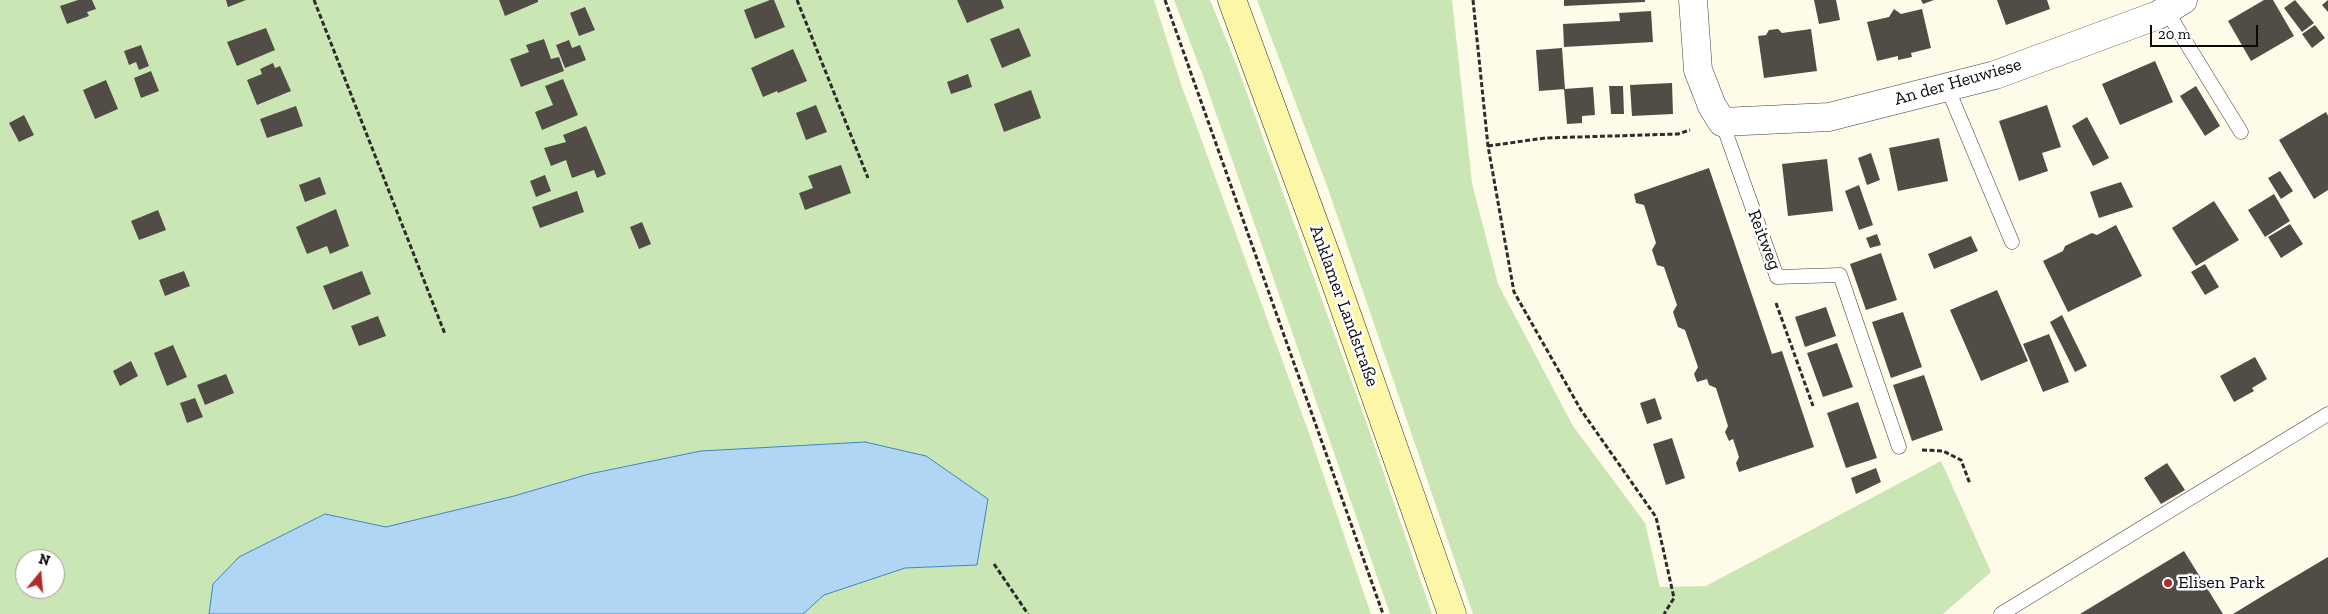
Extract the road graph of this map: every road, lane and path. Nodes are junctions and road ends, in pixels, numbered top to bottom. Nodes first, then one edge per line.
1 (314, 0) edge
2 (797, 0) edge
3 (1165, 0) edge
4 (1232, 0) edge
5 (1473, 0) edge
6 (1693, 0) edge
7 (2174, 5) edge
8 (1947, 87) junction
9 (1722, 122) junction
10 (2241, 132) dead end
11 (1488, 146) junction
12 (868, 178) dead end
13 (2012, 242) dead end
14 (1777, 278) junction
15 (445, 334) dead end
16 (1813, 406) dead end
17 (2328, 414) edge
18 (1899, 447) joint
19 (1970, 484) dead end
20 (994, 564) dead end
21 (1028, 614) edge
22 (1383, 614) edge
23 (1452, 614) edge
24 (1664, 614) edge
25 (2001, 614) edge

1 - 15 path
2 - 12 path
3 - 22 path
4 - 23 main road, Anklamer Landstraße
5 - 11 path
6 - 9 street, Reitweg
7 - 8 street, An der Heuwiese
7 - 10 lane
8 - 9 street, An der Heuwiese
8 - 13 lane
9 - 11 path
9 - 14 lane, Reitweg
11 - 24 path
14 - 16 path
14 - 18 lane, Reitweg
17 - 25 lane
18 - 19 path
20 - 21 path

